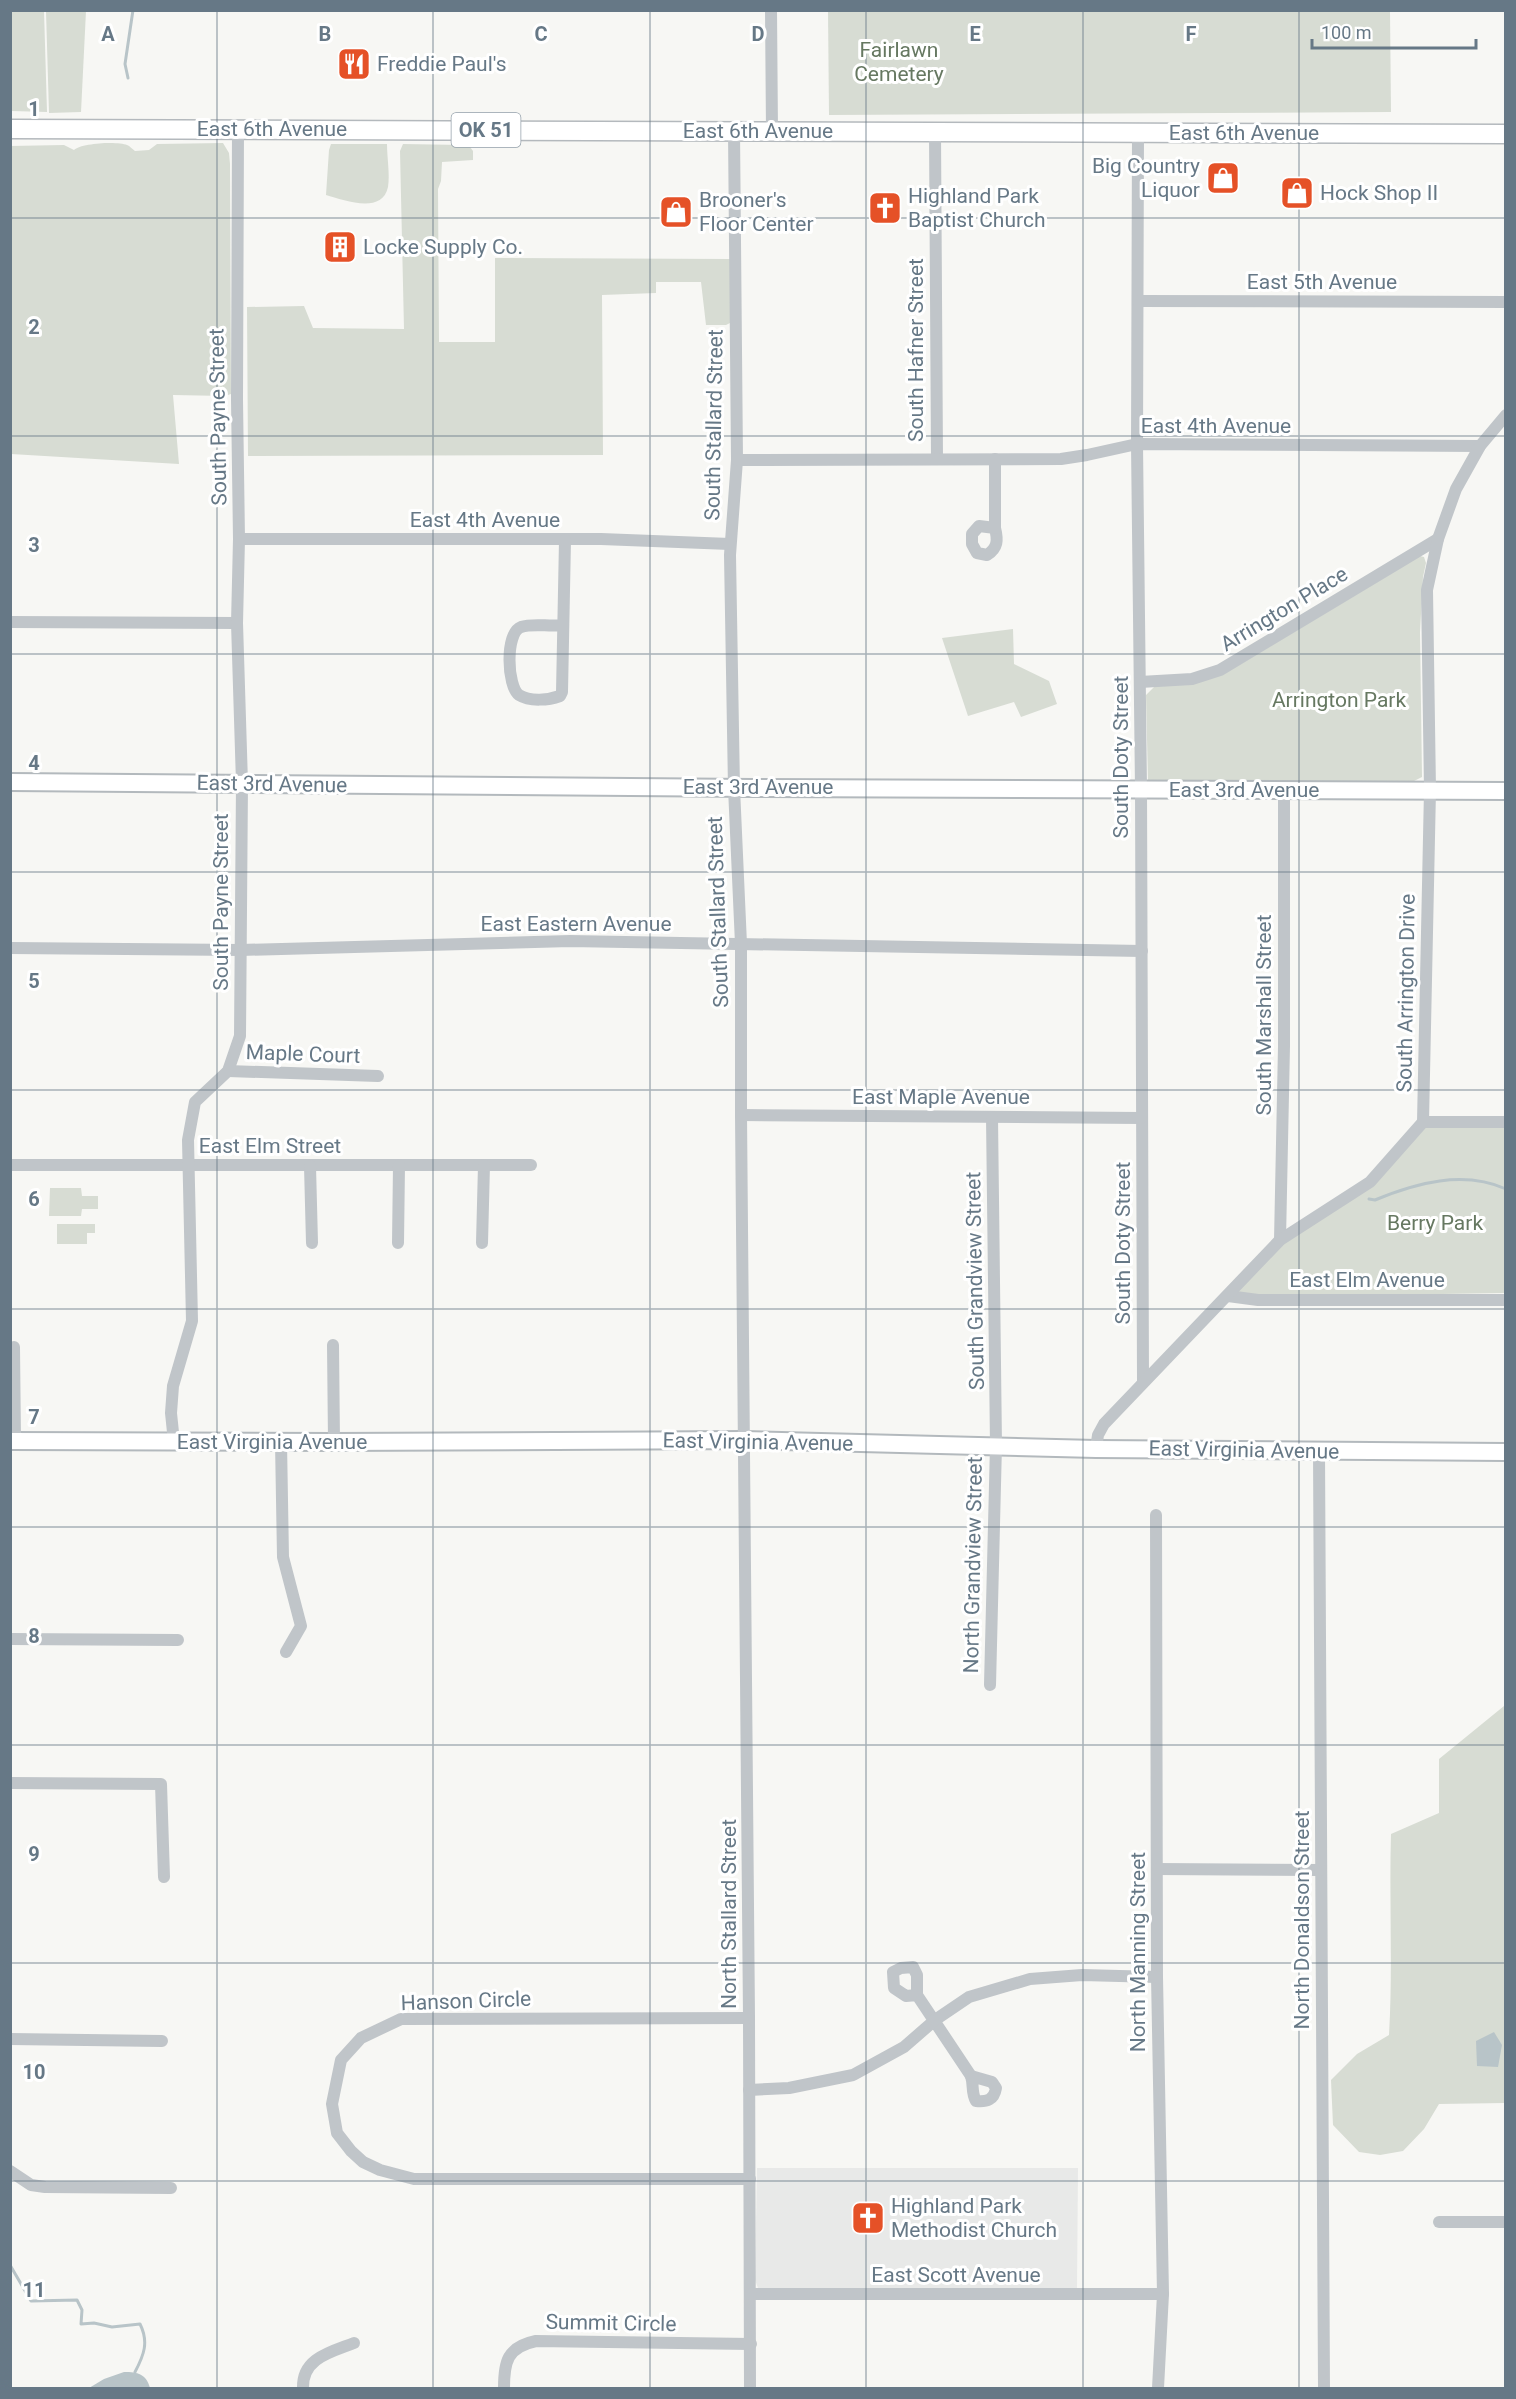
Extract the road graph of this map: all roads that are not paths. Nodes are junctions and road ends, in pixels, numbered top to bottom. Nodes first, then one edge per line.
1 (771, 10) edge
2 (238, 128) junction
3 (10, 129) edge
4 (734, 131) junction
5 (772, 132) junction
6 (935, 132) junction
7 (1138, 133) junction
8 (1506, 134) edge
9 (1138, 301) junction
10 (1506, 302) edge
11 (1506, 416) edge
12 (1137, 444) junction
13 (1480, 446) junction
14 (937, 459) junction
15 (995, 459) junction
16 (737, 460) junction
17 (994, 528) dead end
18 (239, 538) junction
19 (1438, 539) junction
20 (566, 540) junction
21 (730, 544) junction
22 (10, 622) edge
23 (237, 623) junction
24 (563, 625) junction
25 (1140, 682) junction
26 (10, 782) edge
27 (242, 783) junction
28 (734, 788) junction
29 (1142, 789) junction
30 (1284, 790) junction
31 (1430, 790) junction
32 (1506, 791) edge
33 (741, 944) junction
34 (10, 948) edge
35 (241, 950) junction
36 (1142, 951) junction
37 (228, 1071) junction
38 (378, 1076) dead end
39 (741, 1115) junction
40 (992, 1117) junction
41 (1141, 1118) junction
42 (1423, 1122) junction
43 (1506, 1122) edge
44 (484, 1165) junction
45 (531, 1165) dead end
46 (10, 1166) edge
47 (190, 1166) junction
48 (310, 1166) junction
49 (399, 1166) junction
50 (1280, 1240) junction
51 (482, 1242) dead end
52 (312, 1243) dead end
53 (398, 1243) dead end
54 (1228, 1296) junction
55 (1506, 1300) edge
56 (333, 1345) dead end
57 (14, 1347) dead end
58 (1143, 1382) junction
59 (744, 1440) junction
60 (13, 1441) edge
61 (174, 1442) junction
62 (281, 1442) junction
63 (334, 1442) junction
64 (996, 1445) junction
65 (1096, 1449) junction
66 (1319, 1451) junction
67 (1506, 1452) edge
68 (1156, 1515) dead end
69 (10, 1639) edge
70 (178, 1640) dead end
71 (286, 1652) dead end
72 (990, 1685) dead end
73 (10, 1783) edge
74 (1157, 1869) junction
75 (1321, 1870) junction
76 (164, 1877) dead end
77 (1157, 1977) junction
78 (917, 1995) dead end
79 (749, 2018) junction
80 (935, 2020) junction
81 (10, 2039) edge
82 (162, 2041) dead end
83 (971, 2076) dead end
84 (749, 2090) junction
85 (13, 2177) edge
86 (750, 2179) junction
87 (171, 2188) dead end
88 (1439, 2222) dead end
89 (1506, 2222) edge
90 (750, 2294) junction
91 (1163, 2294) junction
92 (354, 2343) dead end
93 (751, 2344) junction
94 (303, 2388) edge
95 (504, 2388) edge
96 (750, 2388) edge
97 (1158, 2388) edge
98 (1324, 2388) edge

1 - 5 street
2 - 3 main road, East 6th Avenue / OK 51
2 - 4 main road, East 6th Avenue / OK 51
2 - 18 street, South Payne Street
4 - 5 main road, East 6th Avenue / OK 51
4 - 16 street, South Stallard Street
5 - 6 main road, East 6th Avenue / OK 51
6 - 7 main road, East 6th Avenue / OK 51
6 - 14 street, South Hafner Street
7 - 8 main road, East 6th Avenue / OK 51
7 - 9 street, South Doty Street
9 - 10 street, East 5th Avenue
9 - 12 street, South Doty Street
11 - 13 street, South Arrington Drive
12 - 13 street, East 4th Avenue
12 - 15 street, East 4th Avenue
12 - 25 street, South Doty Street
13 - 19 street, South Arrington Drive
14 - 15 street, East 4th Avenue
14 - 16 street, East 4th Avenue
15 - 17 street
16 - 21 street, South Stallard Street
18 - 20 street, East 4th Avenue
18 - 23 street, South Payne Street
19 - 25 street, Arrington Place
19 - 31 street, South Arrington Drive
20 - 21 street, East 4th Avenue
20 - 24 street
21 - 28 street, South Stallard Street
22 - 23 street
23 - 27 street, South Payne Street
24 - 24 street
25 - 29 street, South Doty Street
26 - 27 street, East 3rd Avenue
27 - 28 street, East 3rd Avenue
27 - 35 street, South Payne Street
28 - 29 street, East 3rd Avenue
28 - 33 street, South Stallard Street
29 - 30 street, East 3rd Avenue
29 - 36 street, South Doty Street
30 - 31 street, East 3rd Avenue
30 - 50 street, South Marshall Street
31 - 32 street, East 3rd Avenue
31 - 42 street, South Arrington Drive
33 - 35 street, East Eastern Avenue
33 - 36 street, East Eastern Avenue
33 - 39 street, South Stallard Street
34 - 35 street, East Eastern Avenue
35 - 37 street, South Payne Street
36 - 41 street, South Doty Street
37 - 38 street, Maple Court
37 - 47 street, South Payne Street
39 - 40 street, East Maple Avenue
39 - 59 street, South Stallard Street
40 - 41 street, East Maple Avenue
40 - 64 street, South Grandview Street
41 - 58 street, South Doty Street
42 - 43 street
42 - 50 street, South Arrington Drive
44 - 45 street, East Elm Street
44 - 49 street, East Elm Street
44 - 51 street
46 - 47 street, East Elm Street
47 - 48 street, East Elm Street
47 - 61 street, South Payne Street
48 - 49 street, East Elm Street
48 - 52 street
49 - 53 street
50 - 54 street, South Arrington Drive
54 - 55 street, East Elm Avenue
54 - 58 street, South Arrington Drive
56 - 63 street
57 - 60 street
58 - 65 street, South Arrington Drive
59 - 63 street, East Virginia Avenue
59 - 64 street, East Virginia Avenue
59 - 79 street, North Stallard Street
60 - 61 street, East Virginia Avenue
61 - 62 street, East Virginia Avenue
62 - 63 street, East Virginia Avenue
62 - 71 street
64 - 65 street, East Virginia Avenue
64 - 72 street, North Grandview Street
65 - 66 street, East Virginia Avenue
66 - 67 street, East Virginia Avenue
66 - 75 street, North Donaldson Street
68 - 74 street, North Manning Street
69 - 70 street
73 - 76 street
74 - 75 street
74 - 77 street, North Manning Street
75 - 98 street, North Donaldson Street
77 - 80 street
77 - 91 street, North Manning Street
78 - 80 street
79 - 84 street, North Stallard Street
79 - 86 street, Hanson Circle
80 - 83 street
80 - 84 street
81 - 82 street
84 - 86 street, North Stallard Street
85 - 87 street
86 - 90 street, North Stallard Street
88 - 89 street
90 - 91 street, East Scott Avenue
90 - 93 street, North Stallard Street
91 - 97 street, North Manning Street
92 - 94 street
93 - 95 street, Summit Circle
93 - 96 street, North Stallard Street

